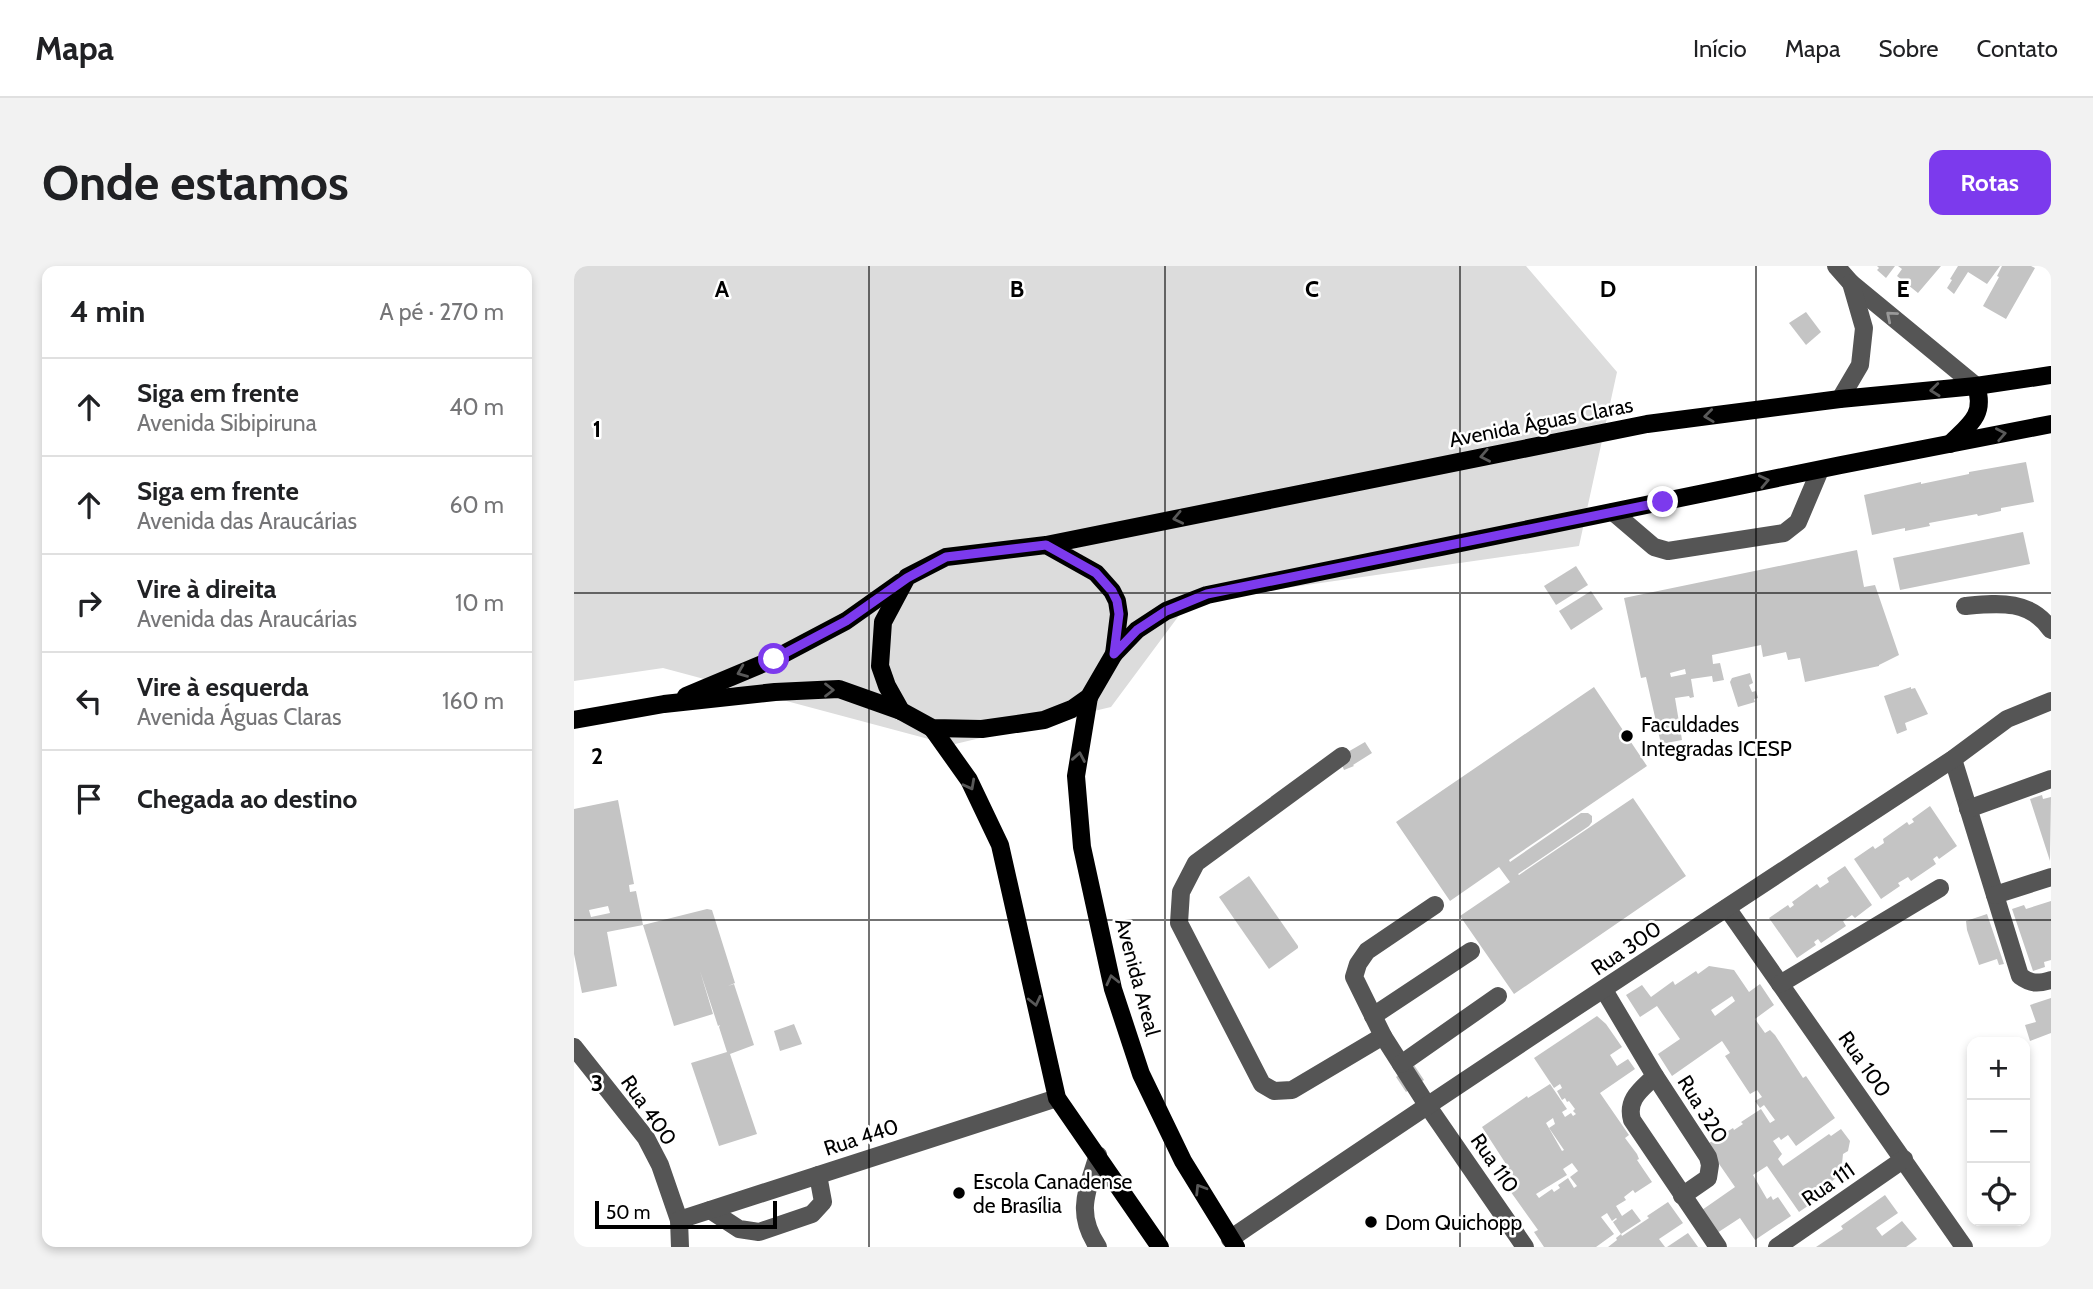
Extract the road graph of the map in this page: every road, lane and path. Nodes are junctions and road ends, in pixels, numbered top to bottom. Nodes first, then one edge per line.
1 (1838, 267) edge
2 (1851, 283) junction
3 (2051, 375) edge
4 (1976, 386) junction
5 (1840, 399) junction
6 (2051, 424) edge
7 (1950, 444) junction
8 (1820, 470) junction
9 (1613, 512) junction
10 (1046, 545) junction
11 (907, 578) junction
12 (1965, 606) dead end
13 (2051, 631) edge
14 (1114, 654) junction
15 (1089, 697) junction
16 (2051, 701) edge
17 (664, 704) junction
18 (901, 711) junction
19 (574, 720) edge
20 (932, 728) junction
21 (1342, 756) dead end
22 (1953, 759) junction
23 (2051, 779) edge
24 (1968, 808) junction
25 (2051, 877) edge
26 (1940, 888) dead end
27 (1994, 895) junction
28 (1434, 905) dead end
29 (1727, 908) junction
30 (1471, 951) dead end
31 (2051, 980) edge
32 (1780, 984) junction
33 (1604, 990) junction
34 (1498, 996) dead end
35 (1373, 1016) junction
36 (1382, 1036) junction
37 (574, 1047) edge
38 (1401, 1064) junction
39 (1655, 1076) junction
40 (1058, 1098) junction
41 (1427, 1105) junction
42 (1098, 1155) junction
43 (1904, 1159) junction
44 (818, 1175) junction
45 (1682, 1196) junction
46 (710, 1210) junction
47 (679, 1220) junction
48 (1233, 1243) edge
49 (680, 1247) edge
50 (1098, 1247) edge
51 (1160, 1247) edge
52 (1525, 1247) edge
53 (1718, 1247) edge
54 (1777, 1247) edge
55 (1964, 1247) edge

1 - 2 street
4 -> 2 street
2 - 5 street
3 - 4 main road, Avenida Águas Claras
4 -> 5 main road, Avenida Águas Claras
4 - 7 main road
5 -> 10 main road, Avenida Águas Claras
7 -> 6 main road
7 - 8 main road
9 -> 8 main road
8 - 9 street
9 - 14 main road
10 - 11 main road
10 - 14 main road
11 -> 17 main road
11 - 18 main road
12 - 13 street
14 - 15 main road
15 - 20 main road
48 -> 15 main road, Avenida Areal
16 - 22 street, Rua 300
17 -> 18 main road
17 - 19 main road
18 - 20 main road
20 -> 40 main road
21 - 36 street
22 - 24 street
22 - 29 street, Rua 300
23 - 24 street
24 - 27 street
25 - 27 street
26 - 32 street
27 - 31 street
28 - 35 street, Rua 110
29 - 32 street, Rua 100
29 - 33 street, Rua 300
30 - 35 street
32 - 43 street, Rua 100
33 - 39 street, Rua 320
33 - 41 street, Rua 300
34 - 38 street
35 - 36 street, Rua 110
36 - 38 street, Rua 110
37 - 47 street, Rua 400
38 - 41 street, Rua 110
39 - 45 street, Rua 320
39 - 45 street, Rua 320
40 - 42 main road
40 - 44 street, Rua 440
41 - 48 street, Rua 300
41 - 52 street, Rua 110
42 - 50 street
42 - 51 main road
43 - 54 street, Rua 111
43 - 55 street, Rua 100
44 - 46 street, Rua 440
44 - 46 street
45 - 53 street, Rua 320
46 - 47 street, Rua 440
47 - 49 street, Rua 400

